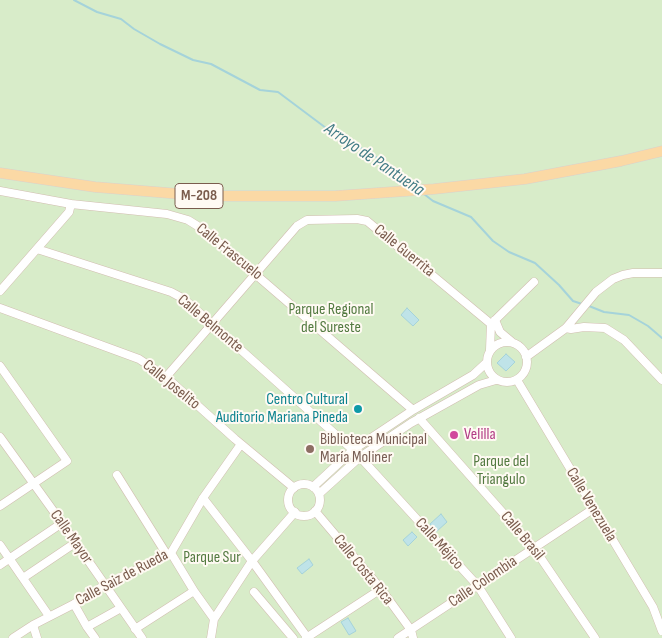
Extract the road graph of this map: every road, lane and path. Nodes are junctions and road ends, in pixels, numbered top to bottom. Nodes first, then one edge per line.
1 (662, 151) edge
2 (0, 173) edge
3 (0, 191) edge
4 (72, 204) junction
5 (37, 249) junction
6 (662, 273) edge
7 (256, 274) junction
8 (534, 282) dead end
9 (0, 291) edge
10 (0, 308) edge
11 (493, 322) junction
12 (212, 324) junction
13 (566, 328) junction
14 (512, 342) junction
15 (490, 350) junction
16 (526, 357) junction
17 (486, 362) junction
18 (0, 366) edge
19 (166, 377) junction
20 (496, 380) junction
21 (516, 380) junction
22 (662, 380) edge
23 (413, 410) junction
24 (419, 418) junction
25 (0, 437) edge
26 (241, 444) junction
27 (353, 450) junction
28 (360, 457) junction
29 (117, 475) dead end
30 (32, 483) junction
31 (313, 486) junction
32 (294, 488) junction
33 (319, 494) junction
34 (203, 498) junction
35 (0, 506) edge
36 (593, 509) junction
37 (315, 511) junction
38 (294, 512) junction
39 (62, 523) junction
40 (76, 543) junction
41 (0, 545) edge
42 (534, 548) junction
43 (169, 554) junction
44 (10, 559) junction
45 (252, 561) junction
46 (0, 565) edge
47 (24, 578) junction
48 (105, 585) junction
49 (478, 586) junction
50 (381, 590) junction
51 (194, 591) junction
52 (254, 592) dead end
53 (74, 604) junction
54 (121, 608) junction
55 (49, 616) junction
56 (214, 619) junction
57 (32, 626) junction
58 (87, 627) junction
59 (135, 629) junction
60 (662, 631) edge
61 (412, 634) edge
62 (13, 638) edge
63 (37, 638) edge
64 (95, 638) edge
65 (142, 638) edge
66 (211, 638) edge
67 (293, 638) edge
68 (307, 638) edge
69 (398, 638) edge
70 (511, 638) edge
71 (595, 638) edge

1 - 2 main road, M-208
3 - 4 street, Calle Frascuelo
4 - 5 street
4 - 7 street, Calle Frascuelo
5 - 9 street
5 - 12 street, Calle Belmonte
6 - 13 street
7 - 11 street, Calle Guerrita
7 - 12 street, Calle Guerrita
7 - 23 street, Calle Frascuelo
8 - 11 street
10 - 19 street, Calle Joselito
11 - 14 street, Calle Guerrita
11 - 15 street
12 - 19 street, Calle Guerrita
12 - 27 street, Calle Belmonte
13 - 16 street
13 - 22 street
14 - 15 street
14 - 16 street
15 - 17 street
16 - 21 street
17 - 20 street
17 - 23 street
18 - 30 street
19 - 26 street, Calle Joselito
20 - 21 street
20 - 24 street
21 - 36 street, Calle Venezuela
23 - 27 street
24 - 28 street
24 - 42 street, Calle Brasil
25 - 30 street, Calle Mayor
26 - 32 street, Calle Joselito
26 - 34 street, Calle Saiz de Rueda
27 - 31 street
28 - 33 street
28 - 49 street, Calle Méjico
29 - 43 street
30 - 35 street
30 - 39 street, Calle Mayor
31 - 32 street
31 - 33 street
32 - 38 street
33 - 37 street
34 - 43 street, Calle Saiz de Rueda
34 - 45 street
36 - 42 street, Calle Colombia
36 - 60 street, Calle Venezuela
37 - 38 street
37 - 50 street, Calle Costa Rica
38 - 45 street
39 - 40 street, Calle Mayor
39 - 44 street
40 - 47 street
40 - 48 street, Calle Mayor
41 - 44 street
42 - 49 street, Calle Colombia
42 - 71 street, Calle Brasil
43 - 48 street, Calle Saiz de Rueda
43 - 51 street
44 - 46 street
44 - 47 street
45 - 56 street
45 - 68 street
47 - 55 street
48 - 53 street, Calle Saiz de Rueda
48 - 54 street, Calle Mayor
49 - 61 street, Calle Colombia
49 - 70 street, Calle Méjico
50 - 61 street, Calle Costa Rica
50 - 68 street
51 - 56 street
51 - 59 street
52 - 67 street
53 - 55 street, Calle Saiz de Rueda
53 - 58 street
54 - 58 street
54 - 59 street, Calle Mayor
55 - 57 street, Calle Saiz de Rueda
56 - 66 street
57 - 62 street, Calle Saiz de Rueda
57 - 63 street
58 - 64 street
59 - 65 street, Calle Mayor
61 - 69 street, Calle Colombia

